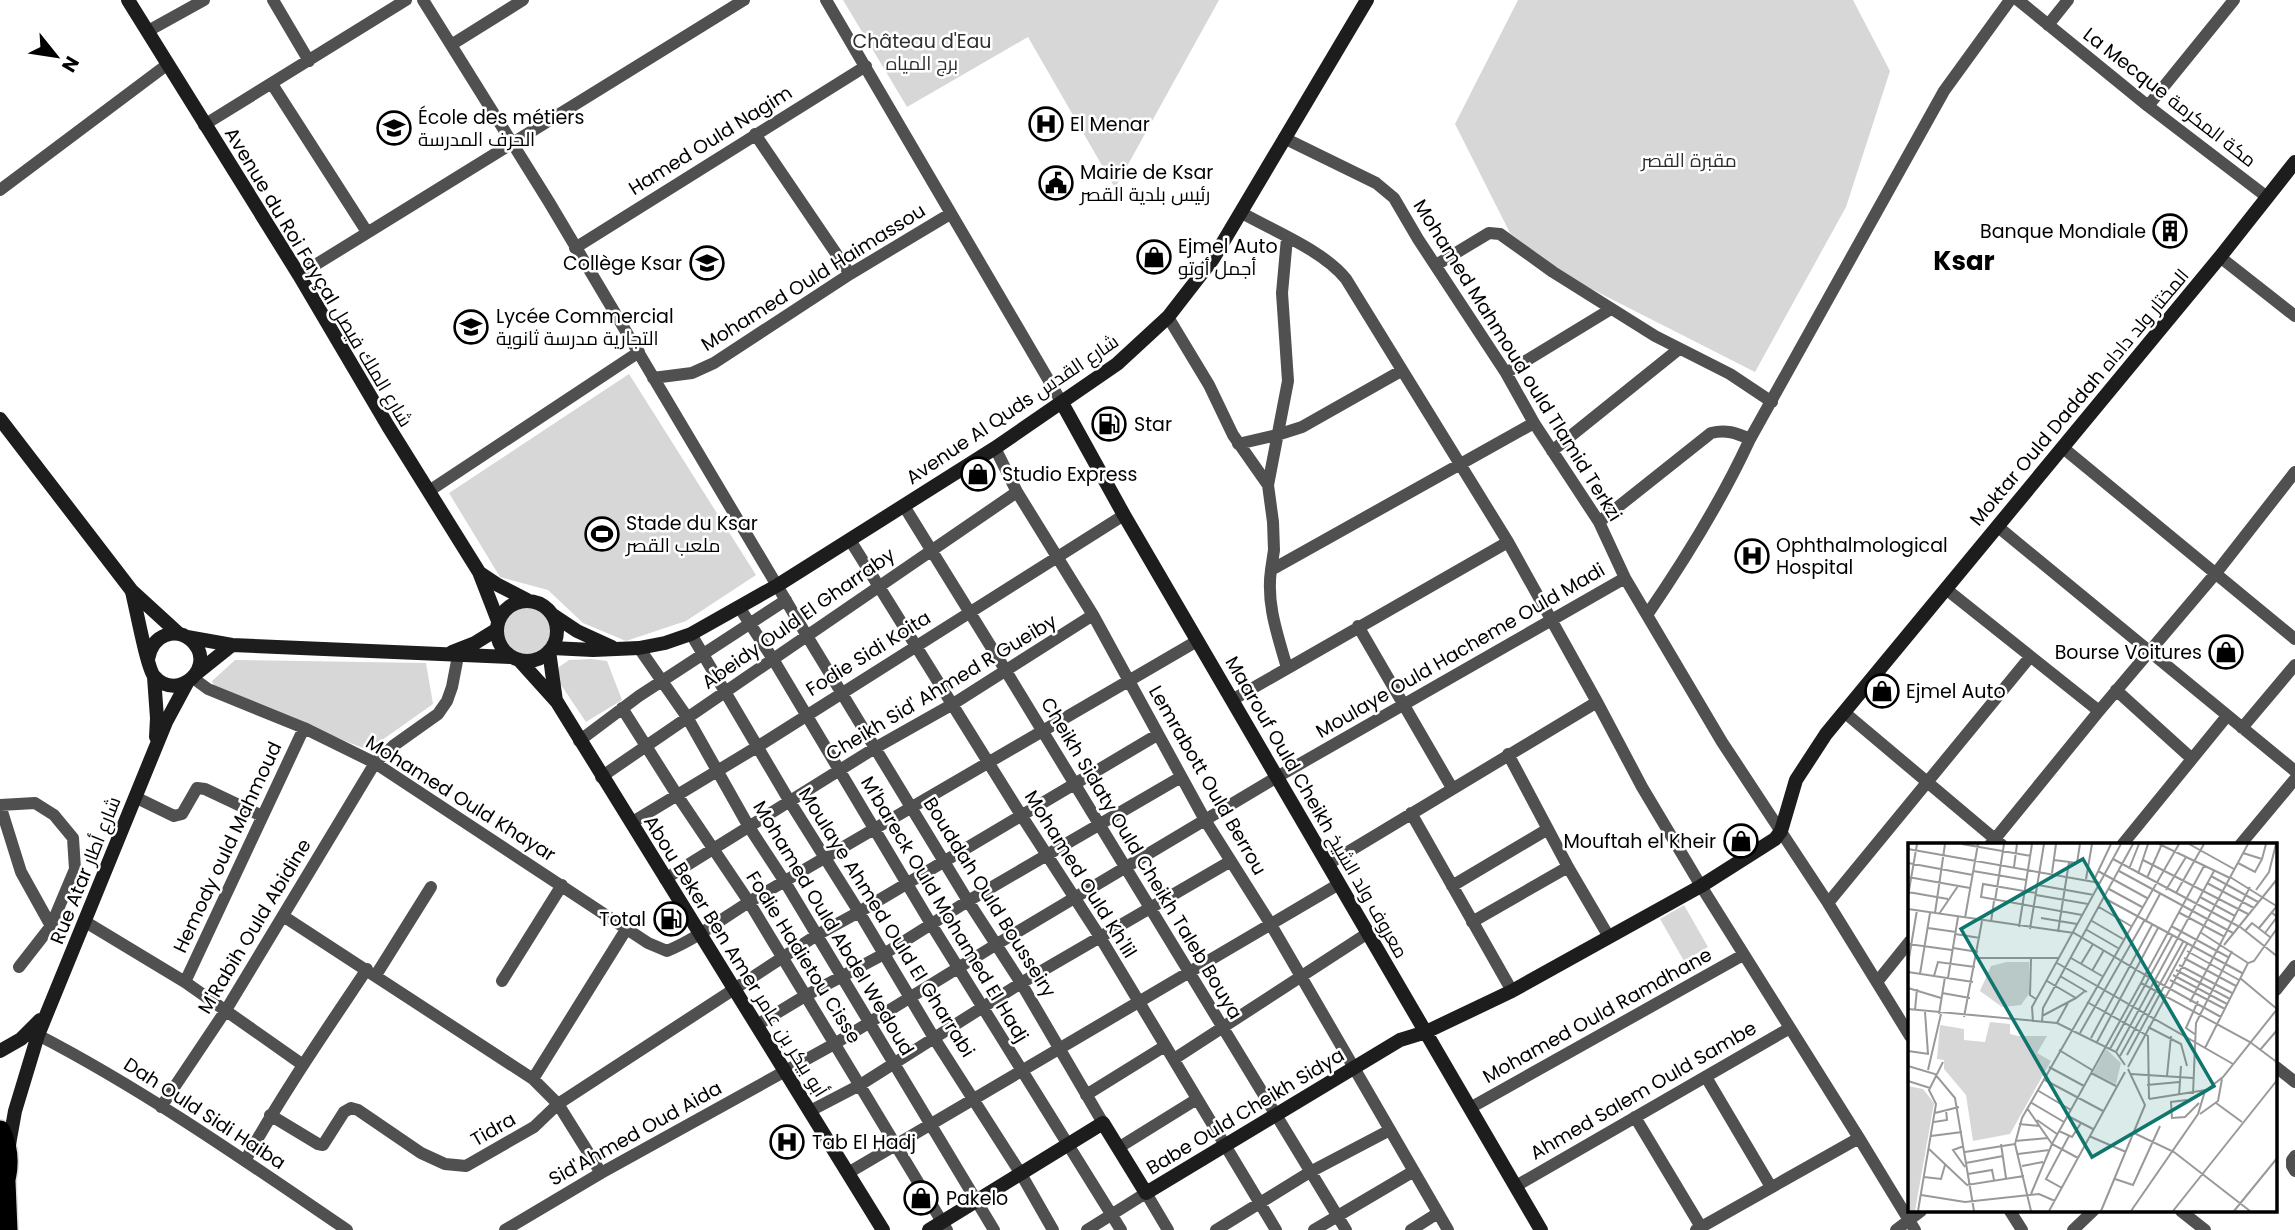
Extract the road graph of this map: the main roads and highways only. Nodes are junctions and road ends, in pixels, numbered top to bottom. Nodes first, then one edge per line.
1 (0, 1131) edge
2 (2, 1188) edge
3 (7, 1230) edge

1 - 2 highway
2 - 3 highway

